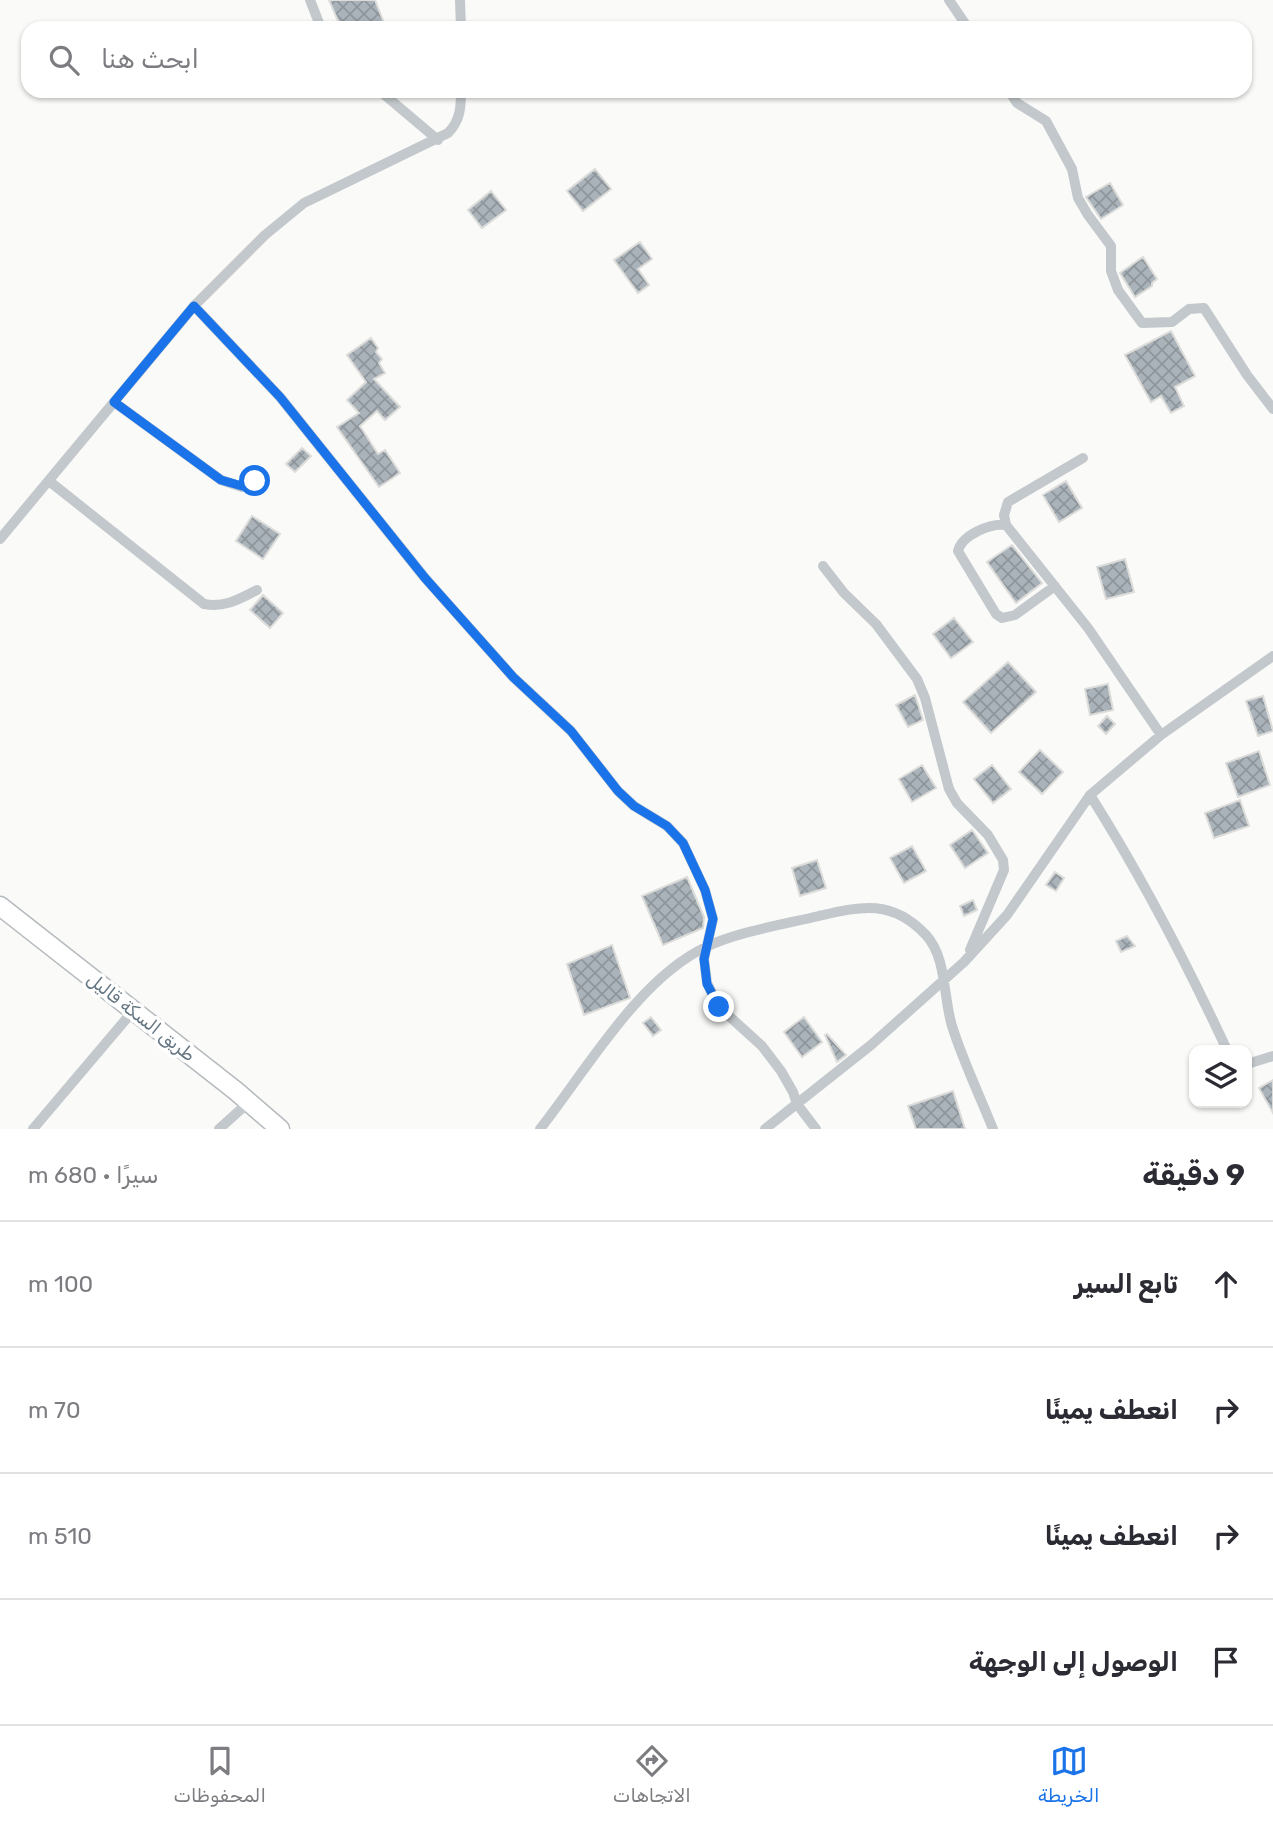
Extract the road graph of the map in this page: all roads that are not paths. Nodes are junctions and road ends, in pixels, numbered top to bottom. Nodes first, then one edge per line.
1 (310, 0) edge
2 (460, 0) edge
3 (949, 0) edge
4 (318, 21) edge
5 (461, 21) edge
6 (963, 21) edge
7 (388, 98) edge
8 (461, 98) edge
9 (1014, 98) edge
10 (438, 140) junction
11 (194, 306) junction
12 (114, 402) junction
13 (1273, 409) edge
14 (1083, 458) dead end
15 (49, 481) junction
16 (255, 481) dead end
17 (1006, 525) junction
18 (0, 539) edge
19 (823, 566) dead end
20 (1055, 586) junction
21 (257, 590) dead end
22 (1273, 656) edge
23 (1161, 735) junction
24 (1090, 795) junction
25 (0, 906) edge
26 (708, 946) junction
27 (964, 962) junction
28 (944, 983) junction
29 (133, 1011) junction
30 (1225, 1045) edge
31 (1273, 1056) edge
32 (1252, 1062) edge
33 (249, 1102) junction
34 (797, 1104) junction
35 (33, 1129) edge
36 (219, 1129) edge
37 (281, 1129) edge
38 (540, 1129) edge
39 (765, 1129) edge
40 (816, 1129) edge
41 (993, 1129) edge

1 - 4 street
2 - 5 street
3 - 6 street
7 - 10 street
8 - 10 street
9 - 13 street
10 - 11 street
11 - 12 street
11 - 26 street
12 - 15 street
12 - 16 street
14 - 17 street
15 - 18 street
15 - 21 street
17 - 20 street
17 - 20 street
19 - 27 street
20 - 23 street
22 - 23 street
23 - 24 street
24 - 27 street
24 - 30 street
25 - 29 main road, طريق السكة قاليل
26 - 28 street
26 - 34 street
26 - 38 street
27 - 28 street
28 - 34 street
28 - 41 street
29 - 33 main road, طريق السكة قاليل
29 - 35 street
31 - 32 street
33 - 36 street
33 - 37 main road, طريق السكة قاليل
34 - 39 street
34 - 40 street

